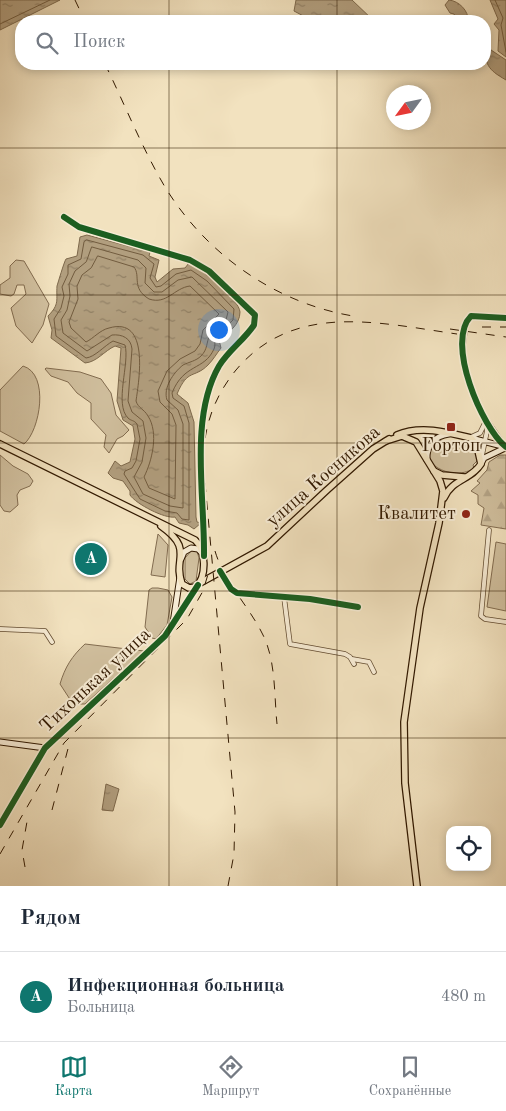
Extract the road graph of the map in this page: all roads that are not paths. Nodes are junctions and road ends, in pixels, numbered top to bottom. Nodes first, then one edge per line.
1 (64, 218) dead end
2 (506, 318) edge
3 (485, 419) junction
4 (449, 434) junction
5 (471, 438) junction
6 (386, 441) junction
7 (484, 442) junction
8 (0, 444) edge
9 (506, 447) edge
10 (428, 462) junction
11 (481, 464) junction
12 (433, 470) junction
13 (466, 476) junction
14 (443, 502) junction
15 (161, 526) junction
16 (489, 530) dead end
17 (204, 556) junction
18 (181, 559) junction
19 (220, 571) junction
20 (180, 576) junction
21 (199, 584) junction
22 (284, 597) junction
23 (358, 607) dead end
24 (506, 622) edge
25 (173, 626) junction
26 (0, 629) edge
27 (52, 642) dead end
28 (352, 659) junction
29 (354, 664) dead end
30 (374, 672) dead end
31 (0, 742) edge
32 (45, 748) junction
33 (0, 825) edge
34 (416, 886) edge

1 - 17 street
2 - 3 street
3 - 5 street
3 - 7 street
3 - 9 street
4 - 5 main road, улица Косникова
4 - 6 main road, улица Косникова
4 - 10 street
5 - 7 street, улица Косникова
5 - 11 main road
6 - 10 main road
6 - 19 main road, улица Косникова
7 - 9 street, улица Косникова
7 - 11 street
8 - 15 main road
9 - 11 street
10 - 12 main road
11 - 13 main road
12 - 13 main road
12 - 14 main road
13 - 14 main road
14 - 34 main road
15 - 17 main road
15 - 18 main road
16 - 24 street
17 - 18 street
17 - 21 main road
18 - 20 main road
19 - 21 main road, улица Косникова
19 - 22 street
20 - 21 main road
20 - 25 street
21 - 25 street, Тихонькая улица
22 - 23 street
22 - 28 street
25 - 32 street, Тихонькая улица
26 - 27 street
28 - 29 street
28 - 30 street
31 - 32 street
32 - 33 street, Тихонькая улица

